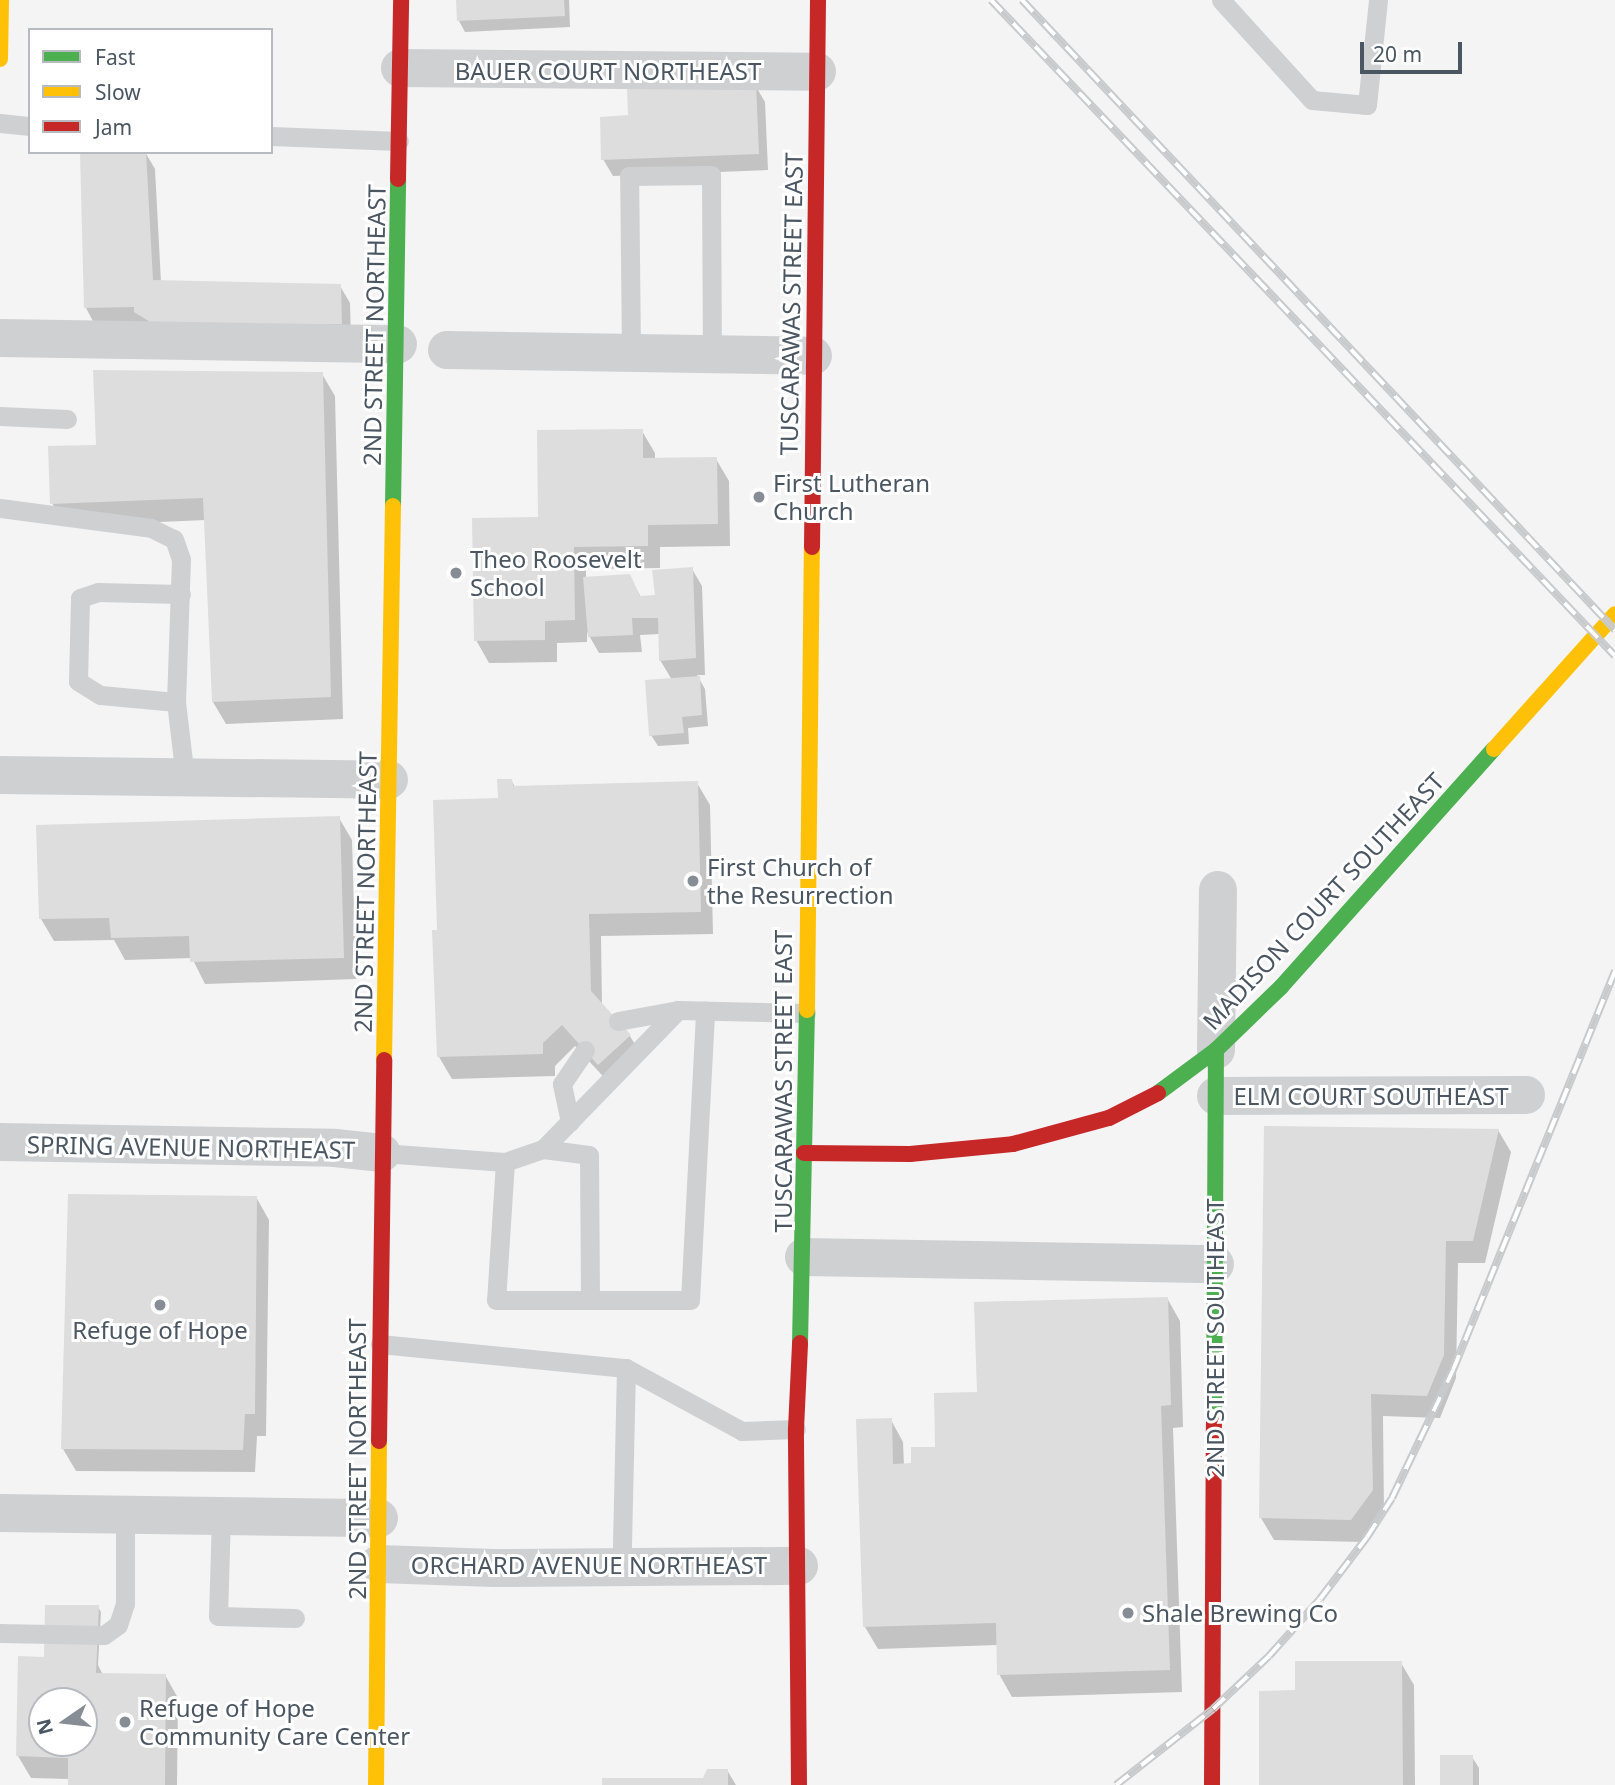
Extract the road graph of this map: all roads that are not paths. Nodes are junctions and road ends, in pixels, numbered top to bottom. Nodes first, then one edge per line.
1 (1, 0) edge
2 (401, 0) edge
3 (818, 0) edge
4 (1221, 0) edge
5 (1378, 0) edge
6 (0, 59) edge
7 (400, 68) junction
8 (817, 72) junction
9 (0, 123) edge
10 (28, 126) edge
11 (273, 136) edge
12 (399, 141) junction
13 (0, 338) edge
14 (398, 344) junction
15 (447, 349) dead end
16 (631, 353) junction
17 (712, 354) junction
18 (813, 356) junction
19 (0, 416) edge
20 (67, 419) dead end
21 (0, 508) edge
22 (181, 594) junction
23 (1615, 614) edge
24 (176, 702) junction
25 (0, 775) edge
26 (185, 777) junction
27 (389, 780) junction
28 (1218, 890) dead end
29 (678, 1010) junction
30 (705, 1010) junction
31 (806, 1013) junction
32 (618, 1021) dead end
33 (585, 1050) dead end
34 (1216, 1050) junction
35 (1526, 1095) dead end
36 (1216, 1096) junction
37 (570, 1122) junction
38 (0, 1142) edge
39 (543, 1149) junction
40 (382, 1153) junction
41 (804, 1153) junction
42 (505, 1162) junction
43 (804, 1257) junction
44 (1215, 1264) junction
45 (590, 1300) junction
46 (380, 1344) junction
47 (626, 1368) junction
48 (796, 1429) junction
49 (0, 1513) edge
50 (125, 1514) junction
51 (222, 1516) junction
52 (379, 1518) junction
53 (622, 1547) dead end
54 (379, 1564) junction
55 (799, 1566) junction
56 (295, 1618) dead end
57 (0, 1633) edge
58 (376, 1785) edge
59 (799, 1785) edge
60 (1212, 1785) edge

1 - 6 street
2 - 7 street, 2ND STREET NORTHEAST
3 - 8 street, TUSCARAWAS STREET EAST
4 - 5 lane
7 - 8 street, BAUER COURT NORTHEAST
7 - 12 street, 2ND STREET NORTHEAST
8 - 18 street, TUSCARAWAS STREET EAST
9 - 10 lane
11 - 12 lane
12 - 14 street, 2ND STREET NORTHEAST
13 - 14 street
14 - 27 street, 2ND STREET NORTHEAST
15 - 16 street
16 - 17 street
16 - 17 lane
17 - 18 street
18 - 31 street, TUSCARAWAS STREET EAST
19 - 20 lane
21 - 22 lane
22 - 24 lane
22 - 24 lane
23 - 34 street, MADISON COURT SOUTHEAST
24 - 26 lane
25 - 26 street
26 - 27 street
27 - 40 street, 2ND STREET NORTHEAST
28 - 34 street, 2ND STREET SOUTHEAST
29 - 30 lane
29 - 32 lane
29 - 37 lane
30 - 31 lane
30 - 45 lane
31 - 41 street, TUSCARAWAS STREET EAST
33 - 37 lane
34 - 36 street, 2ND STREET SOUTHEAST
34 - 41 street, MADISON COURT SOUTHEAST
35 - 36 street, ELM COURT SOUTHEAST
36 - 44 street, 2ND STREET SOUTHEAST
37 - 39 lane
38 - 40 street, SPRING AVENUE NORTHEAST
39 - 42 lane
39 - 45 lane
40 - 42 lane
40 - 46 street, 2ND STREET NORTHEAST
41 - 43 street, TUSCARAWAS STREET EAST
42 - 45 lane
43 - 44 street
43 - 48 street, TUSCARAWAS STREET EAST
44 - 60 street, 2ND STREET SOUTHEAST
46 - 47 lane
46 - 52 street, 2ND STREET NORTHEAST
47 - 48 lane
47 - 53 lane
48 - 55 street, TUSCARAWAS STREET EAST
49 - 50 street
50 - 51 street
50 - 57 lane
51 - 52 street
51 - 56 lane
52 - 54 street, 2ND STREET NORTHEAST
54 - 55 street, ORCHARD AVENUE NORTHEAST
54 - 58 street, 2ND STREET NORTHEAST
55 - 59 street, TUSCARAWAS STREET EAST

